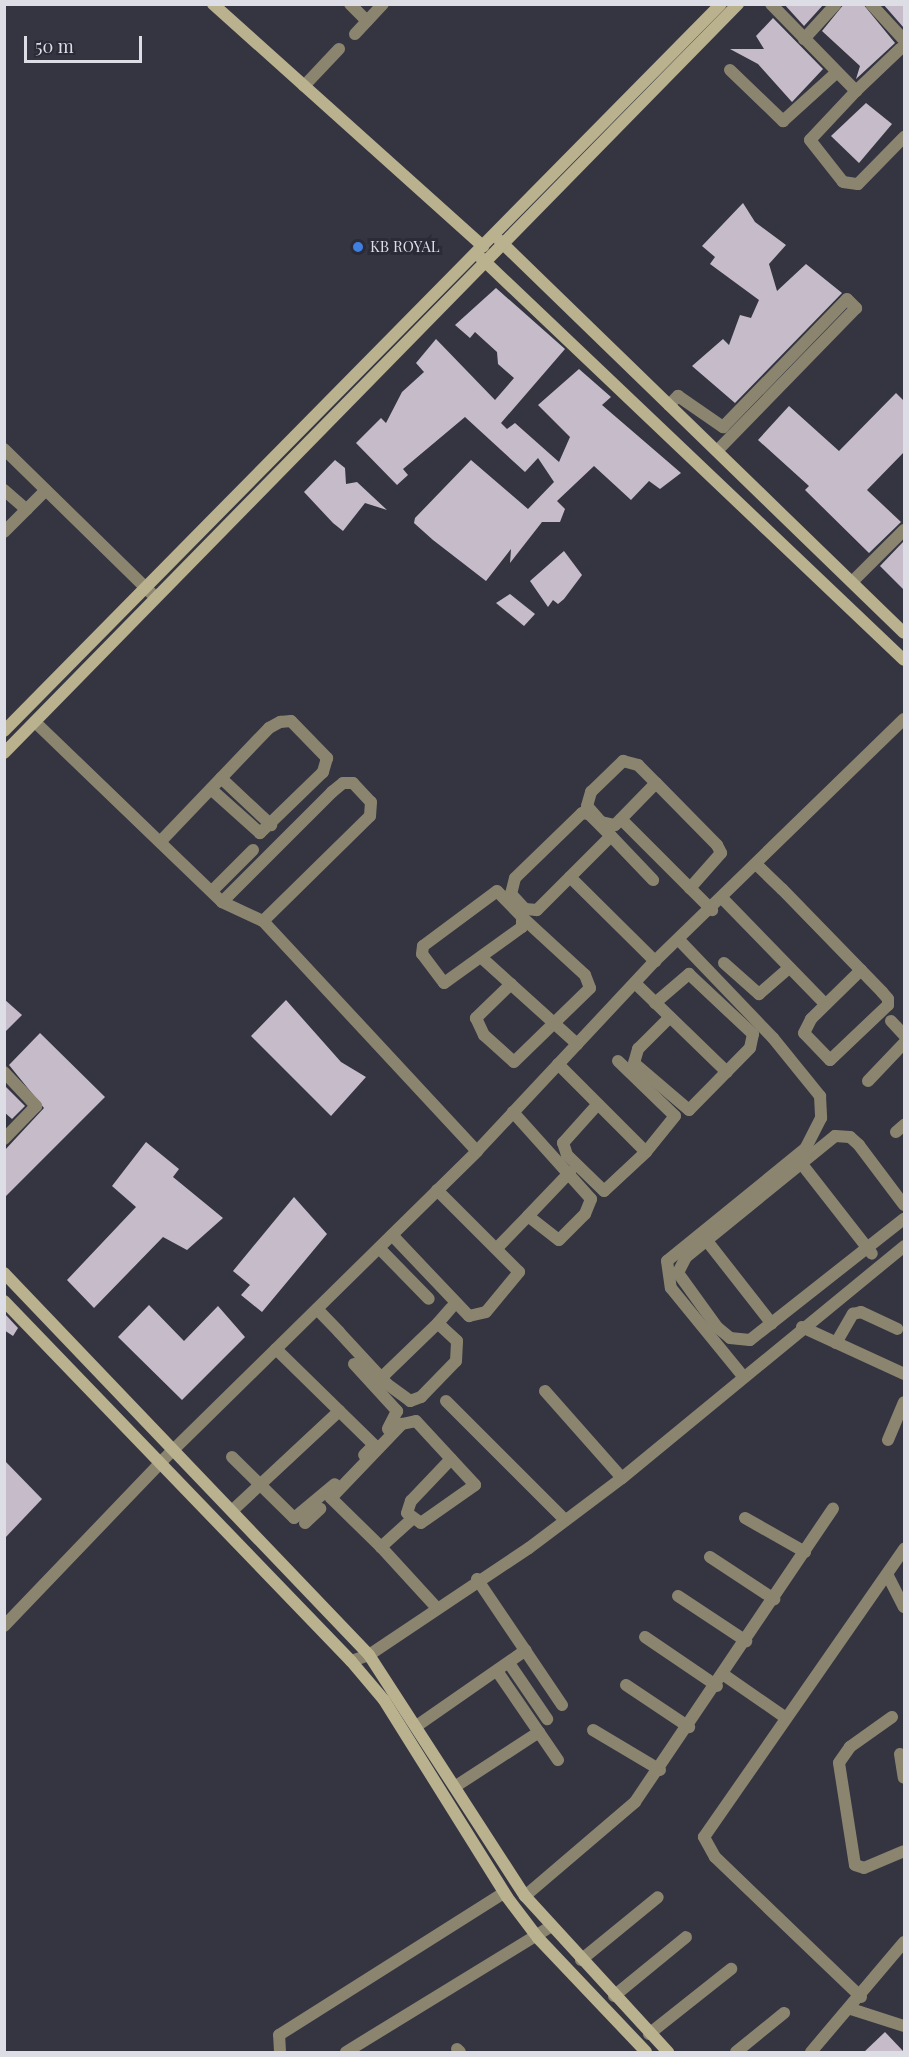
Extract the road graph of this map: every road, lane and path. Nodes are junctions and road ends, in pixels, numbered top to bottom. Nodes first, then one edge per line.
1 (213, 4) edge
2 (350, 4) edge
3 (383, 4) edge
4 (721, 4) edge
5 (738, 4) edge
6 (771, 4) edge
7 (836, 4) edge
8 (871, 4) edge
9 (367, 21) junction
10 (355, 34) dead end
11 (804, 39) junction
12 (902, 45) edge
13 (339, 49) dead end
14 (730, 70) dead end
15 (837, 72) junction
16 (304, 86) junction
17 (856, 91) junction
18 (904, 137) edge
19 (494, 235) junction
20 (503, 244) junction
21 (481, 253) junction
22 (669, 405) junction
23 (728, 431) junction
24 (4, 448) edge
25 (717, 451) junction
26 (4, 490) edge
27 (46, 490) junction
28 (27, 510) junction
29 (904, 530) edge
30 (4, 532) edge
31 (852, 582) junction
32 (146, 588) junction
33 (157, 597) junction
34 (904, 633) edge
35 (904, 660) edge
36 (904, 719) edge
37 (35, 722) junction
38 (4, 731) edge
39 (4, 753) edge
40 (221, 778) junction
41 (656, 783) junction
42 (211, 789) junction
43 (621, 819) junction
44 (271, 825) junction
45 (611, 836) junction
46 (160, 842) junction
47 (253, 850) dead end
48 (757, 865) junction
49 (570, 876) junction
50 (653, 880) dead end
51 (690, 888) junction
52 (212, 891) junction
53 (723, 899) junction
54 (222, 902) junction
55 (712, 910) junction
56 (522, 917) junction
57 (263, 921) junction
58 (679, 940) junction
59 (483, 959) junction
60 (656, 961) junction
61 (724, 963) dead end
62 (789, 968) junction
63 (861, 970) junction
64 (635, 983) junction
65 (511, 984) junction
66 (655, 1003) junction
67 (825, 1004) junction
68 (670, 1017) junction
69 (891, 1021) dead end
70 (556, 1025) junction
71 (904, 1035) edge
72 (904, 1043) edge
73 (577, 1044) junction
74 (618, 1061) dead end
75 (558, 1064) junction
76 (4, 1072) edge
77 (727, 1072) junction
78 (868, 1081) dead end
79 (598, 1104) junction
80 (513, 1112) junction
81 (4, 1120) edge
82 (9, 1134) edge
83 (477, 1151) junction
84 (646, 1152) junction
85 (801, 1163) junction
86 (570, 1172) junction
87 (437, 1190) junction
88 (904, 1205) edge
89 (528, 1216) junction
90 (904, 1219) edge
91 (392, 1235) junction
92 (707, 1241) junction
93 (498, 1246) junction
94 (904, 1246) edge
95 (379, 1248) junction
96 (868, 1249) junction
97 (880, 1264) junction
98 (4, 1273) edge
99 (429, 1299) dead end
100 (4, 1301) edge
101 (451, 1308) dead end
102 (317, 1309) junction
103 (438, 1323) junction
104 (772, 1324) junction
105 (802, 1327) junction
106 (897, 1329) dead end
107 (836, 1342) junction
108 (276, 1349) junction
109 (354, 1364) dead end
110 (904, 1374) edge
111 (742, 1375) junction
112 (381, 1378) junction
113 (545, 1391) dead end
114 (446, 1401) dead end
115 (904, 1402) edge
116 (339, 1411) junction
117 (888, 1440) dead end
118 (374, 1445) junction
119 (174, 1450) junction
120 (232, 1457) dead end
121 (451, 1459) junction
122 (163, 1460) junction
123 (622, 1478) junction
124 (260, 1485) junction
125 (331, 1498) junction
126 (234, 1509) junction
127 (833, 1509) dead end
128 (745, 1518) dead end
129 (412, 1519) junction
130 (565, 1520) junction
131 (306, 1523) dead end
132 (381, 1547) junction
133 (904, 1549) edge
134 (805, 1552) junction
135 (710, 1557) dead end
136 (887, 1574) junction
137 (477, 1579) junction
138 (678, 1596) dead end
139 (774, 1599) junction
140 (435, 1606) junction
141 (904, 1607) edge
142 (4, 1626) edge
143 (645, 1636) dead end
144 (746, 1641) junction
145 (526, 1650) junction
146 (369, 1656) junction
147 (351, 1661) junction
148 (509, 1663) junction
149 (497, 1671) junction
150 (724, 1675) junction
151 (626, 1685) dead end
152 (717, 1686) junction
153 (562, 1705) dead end
154 (892, 1717) dead end
155 (786, 1718) junction
156 (547, 1719) dead end
157 (418, 1725) junction
158 (689, 1727) junction
159 (593, 1730) dead end
160 (538, 1732) junction
161 (900, 1754) dead end
162 (558, 1760) dead end
163 (660, 1770) junction
164 (904, 1778) edge
165 (456, 1786) junction
166 (904, 1851) edge
167 (504, 1893) junction
168 (525, 1896) junction
169 (658, 1897) dead end
170 (550, 1927) junction
171 (686, 1937) dead end
172 (538, 1938) junction
173 (904, 1942) edge
174 (581, 1960) junction
175 (730, 1969) dead end
176 (614, 1996) junction
177 (861, 1997) junction
178 (851, 2009) junction
179 (783, 2013) dead end
180 (904, 2026) edge
181 (650, 2034) junction
182 (276, 2051) edge
183 (642, 2051) edge
184 (346, 2052) edge
185 (668, 2052) edge
186 (736, 2052) edge
187 (811, 2052) edge

1 - 16 street
2 - 9 street
3 - 9 street
4 - 19 street
5 - 20 street
6 - 11 street
7 - 11 street
8 - 12 street
9 - 10 street
11 - 15 street
12 - 17 street
13 - 16 street
14 - 15 street
15 - 17 street
16 - 21 street
17 - 18 street
19 - 20 street
19 - 21 street
20 - 21 street
20 - 22 street
21 - 32 street
21 - 33 street
21 - 35 street
22 - 23 street
22 - 25 street
23 - 23 street
23 - 25 street
24 - 27 street
25 - 31 street
26 - 28 street
27 - 28 street
27 - 32 street
28 - 30 street
29 - 31 street
31 - 34 street
32 - 33 street
32 - 38 street
33 - 37 street
36 - 48 street
37 - 39 street
37 - 46 street
40 - 42 street
40 - 44 street
40 - 44 street
41 - 43 street
41 - 43 street
41 - 51 street
42 - 44 street
42 - 46 street
43 - 51 street
45 - 49 street
45 - 49 street
45 - 50 street
46 - 52 street
47 - 52 street
48 - 53 street
48 - 63 street
49 - 60 street
51 - 55 street
52 - 54 street
53 - 55 street
53 - 62 street
54 - 57 street
54 - 57 street
55 - 58 street
56 - 59 street
56 - 59 street
56 - 70 street
57 - 83 street
58 - 60 street
58 - 111 street
59 - 65 street
60 - 64 street
61 - 62 street
62 - 67 street
63 - 67 street
63 - 67 street
64 - 66 street
64 - 73 street
65 - 70 street
65 - 70 street
66 - 68 street
66 - 77 street
68 - 77 street
68 - 77 street
69 - 71 street
70 - 73 street
72 - 78 street
73 - 75 street
74 - 84 street
75 - 79 street
75 - 80 street
76 - 82 street
79 - 84 street
79 - 84 street
80 - 83 street
80 - 86 street
81 - 82 street
83 - 87 street
85 - 88 street
85 - 92 street
85 - 96 street
86 - 89 street
86 - 89 street
87 - 91 street
87 - 93 street
89 - 93 street
90 - 96 street
91 - 93 street
91 - 95 street
92 - 104 street
92 - 104 street
94 - 97 street
95 - 99 street
95 - 102 street
96 - 97 street
96 - 104 street
97 - 105 street
98 - 119 street
100 - 122 street
101 - 103 street
102 - 108 street
102 - 112 street
103 - 112 street
103 - 112 street
105 - 107 street
105 - 111 street
106 - 107 street
107 - 110 street
108 - 116 street
108 - 119 street
109 - 118 street
111 - 123 street
113 - 123 street
114 - 130 street
115 - 117 street
116 - 118 street
116 - 124 street
118 - 124 street
119 - 122 street
119 - 126 street
120 - 124 street
121 - 125 street
121 - 129 street
121 - 129 street
122 - 142 street
122 - 147 street
123 - 130 street
124 - 126 street
125 - 131 street
125 - 132 street
126 - 146 street
127 - 134 street
128 - 134 street
129 - 132 street
130 - 137 street
132 - 140 street
133 - 136 street
134 - 139 street
135 - 139 street
136 - 141 street
136 - 155 street
137 - 140 street
137 - 145 street
138 - 144 street
139 - 144 street
140 - 146 street
143 - 152 street
144 - 150 street
145 - 148 street
145 - 153 street
146 - 147 street
146 - 157 street
147 - 167 street
148 - 149 street
148 - 156 street
149 - 157 street
149 - 160 street
150 - 152 street
150 - 155 street
151 - 158 street
152 - 158 street
154 - 166 street
155 - 177 street
157 - 165 street
158 - 163 street
159 - 163 street
160 - 162 street
160 - 165 street
161 - 164 street
163 - 168 street
165 - 168 street
167 - 172 street
167 - 182 street
168 - 170 street
169 - 174 street
170 - 172 street
170 - 174 street
171 - 176 street
172 - 183 street
172 - 184 street
173 - 177 street
174 - 176 street
175 - 181 street
176 - 181 street
177 - 178 street
178 - 180 street
178 - 187 street
179 - 186 street
181 - 185 street

